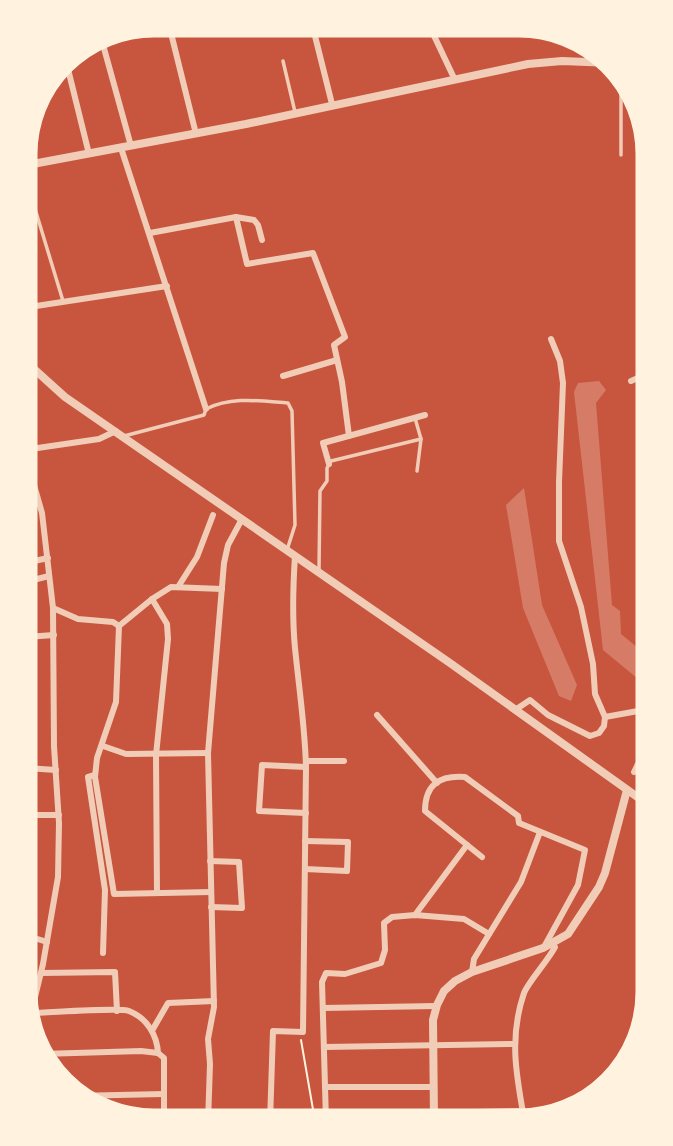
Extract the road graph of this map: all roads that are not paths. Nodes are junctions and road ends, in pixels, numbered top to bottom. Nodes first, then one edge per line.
1 (171, 33) edge
2 (314, 33) edge
3 (433, 33) edge
4 (103, 45) edge
5 (283, 61) dead end
6 (597, 62) edge
7 (68, 70) edge
8 (454, 78) junction
9 (621, 91) edge
10 (332, 104) junction
11 (295, 112) junction
12 (196, 134) junction
13 (126, 147) junction
14 (89, 154) junction
15 (621, 155) dead end
16 (33, 164) edge
17 (33, 202) edge
18 (236, 217) junction
19 (150, 233) junction
20 (262, 240) dead end
21 (167, 286) junction
22 (63, 301) junction
23 (33, 306) edge
24 (551, 339) dead end
25 (337, 360) junction
26 (33, 368) edge
27 (283, 376) dead end
28 (640, 377) edge
29 (631, 381) dead end
30 (206, 408) junction
31 (425, 415) dead end
32 (415, 417) junction
33 (119, 434) junction
34 (349, 436) junction
35 (421, 439) junction
36 (33, 450) edge
37 (329, 464) junction
38 (418, 471) dead end
39 (33, 482) edge
40 (213, 515) dead end
41 (242, 519) junction
42 (291, 553) junction
43 (48, 558) junction
44 (33, 561) edge
45 (319, 572) junction
46 (50, 576) junction
47 (33, 580) edge
48 (178, 587) junction
49 (222, 589) junction
50 (152, 599) junction
51 (53, 608) junction
52 (119, 626) junction
53 (54, 635) junction
54 (33, 637) edge
55 (515, 710) junction
56 (639, 711) edge
57 (377, 715) dead end
58 (604, 717) junction
59 (103, 746) junction
60 (208, 753) junction
61 (156, 755) junction
62 (344, 761) dead end
63 (639, 761) edge
64 (306, 764) junction
65 (33, 768) edge
66 (56, 770) junction
67 (634, 772) dead end
68 (95, 775) junction
69 (437, 783) junction
70 (627, 790) junction
71 (639, 799) edge
72 (306, 813) junction
73 (33, 815) edge
74 (59, 815) junction
75 (540, 832) junction
76 (305, 841) junction
77 (467, 845) junction
78 (482, 857) dead end
79 (210, 861) junction
80 (305, 869) junction
81 (211, 892) junction
82 (157, 893) junction
83 (211, 907) junction
84 (415, 915) junction
85 (489, 934) junction
86 (33, 938) edge
87 (47, 942) junction
88 (552, 944) junction
89 (543, 948) junction
90 (103, 953) dead end
91 (472, 972) junction
92 (41, 973) junction
93 (33, 987) edge
94 (37, 988) junction
95 (34, 1000) edge
96 (214, 1001) junction
97 (436, 1006) junction
98 (323, 1007) junction
99 (117, 1011) junction
100 (36, 1013) edge
101 (153, 1030) junction
102 (514, 1044) junction
103 (434, 1045) junction
104 (324, 1047) junction
105 (158, 1053) junction
106 (51, 1054) edge
107 (325, 1087) junction
108 (434, 1087) junction
109 (164, 1094) junction
110 (93, 1096) edge
111 (523, 1112) edge
112 (164, 1113) edge
113 (209, 1113) edge
114 (270, 1113) edge
115 (326, 1113) edge
116 (434, 1113) edge

1 - 12 street
2 - 10 street
3 - 8 street
4 - 13 street
5 - 11 lane
6 - 8 street
7 - 14 street
8 - 10 street
9 - 15 lane
10 - 11 street
11 - 12 street
12 - 13 street
13 - 14 street
13 - 19 street
14 - 16 street
17 - 22 lane
18 - 19 street
18 - 20 street
18 - 25 street
19 - 21 street
21 - 22 street
21 - 30 street
22 - 23 street
24 - 58 street
25 - 27 street
25 - 34 street
26 - 33 street
28 - 29 street
30 - 33 lane
30 - 42 lane
31 - 32 street
32 - 34 street
32 - 35 lane
33 - 36 street
33 - 41 street
34 - 37 street
35 - 37 lane
35 - 38 lane
37 - 45 lane
39 - 43 street
40 - 48 street
41 - 42 street
41 - 49 street
42 - 45 street
42 - 64 street
43 - 44 street
43 - 46 street
45 - 55 street
46 - 47 street
46 - 51 street
48 - 49 street
48 - 50 street
49 - 60 street
50 - 52 street
50 - 61 street
51 - 52 street
51 - 53 street
52 - 59 street
53 - 54 street
53 - 66 street
55 - 58 street
55 - 70 street
56 - 58 street
57 - 69 street
59 - 61 street
59 - 68 street
60 - 61 street
60 - 79 street
61 - 82 street
62 - 64 street
63 - 67 street
64 - 72 street
64 - 72 street
65 - 66 street
66 - 74 street
68 - 82 street
68 - 90 street
69 - 75 street
69 - 77 street
70 - 71 street
70 - 88 street
72 - 76 street
73 - 74 street
74 - 87 street
75 - 85 street
75 - 89 street
76 - 80 street
76 - 80 street
77 - 78 street
77 - 84 street
79 - 81 street
79 - 83 street
80 - 114 street
81 - 82 street
81 - 83 street
83 - 96 street
84 - 85 street
84 - 98 street
85 - 91 street
86 - 87 street
87 - 92 street
88 - 89 street
88 - 102 street
89 - 91 street
91 - 97 street
92 - 94 street
92 - 99 street
93 - 94 street
94 - 95 street
96 - 101 street
96 - 113 street
97 - 98 street
97 - 103 street
98 - 104 street
99 - 100 street
99 - 101 street
101 - 105 street
102 - 103 street
102 - 111 street
103 - 104 street
103 - 108 street
104 - 107 street
105 - 106 street
105 - 109 street
107 - 108 street
107 - 115 street
108 - 116 street
109 - 110 street
109 - 112 street

